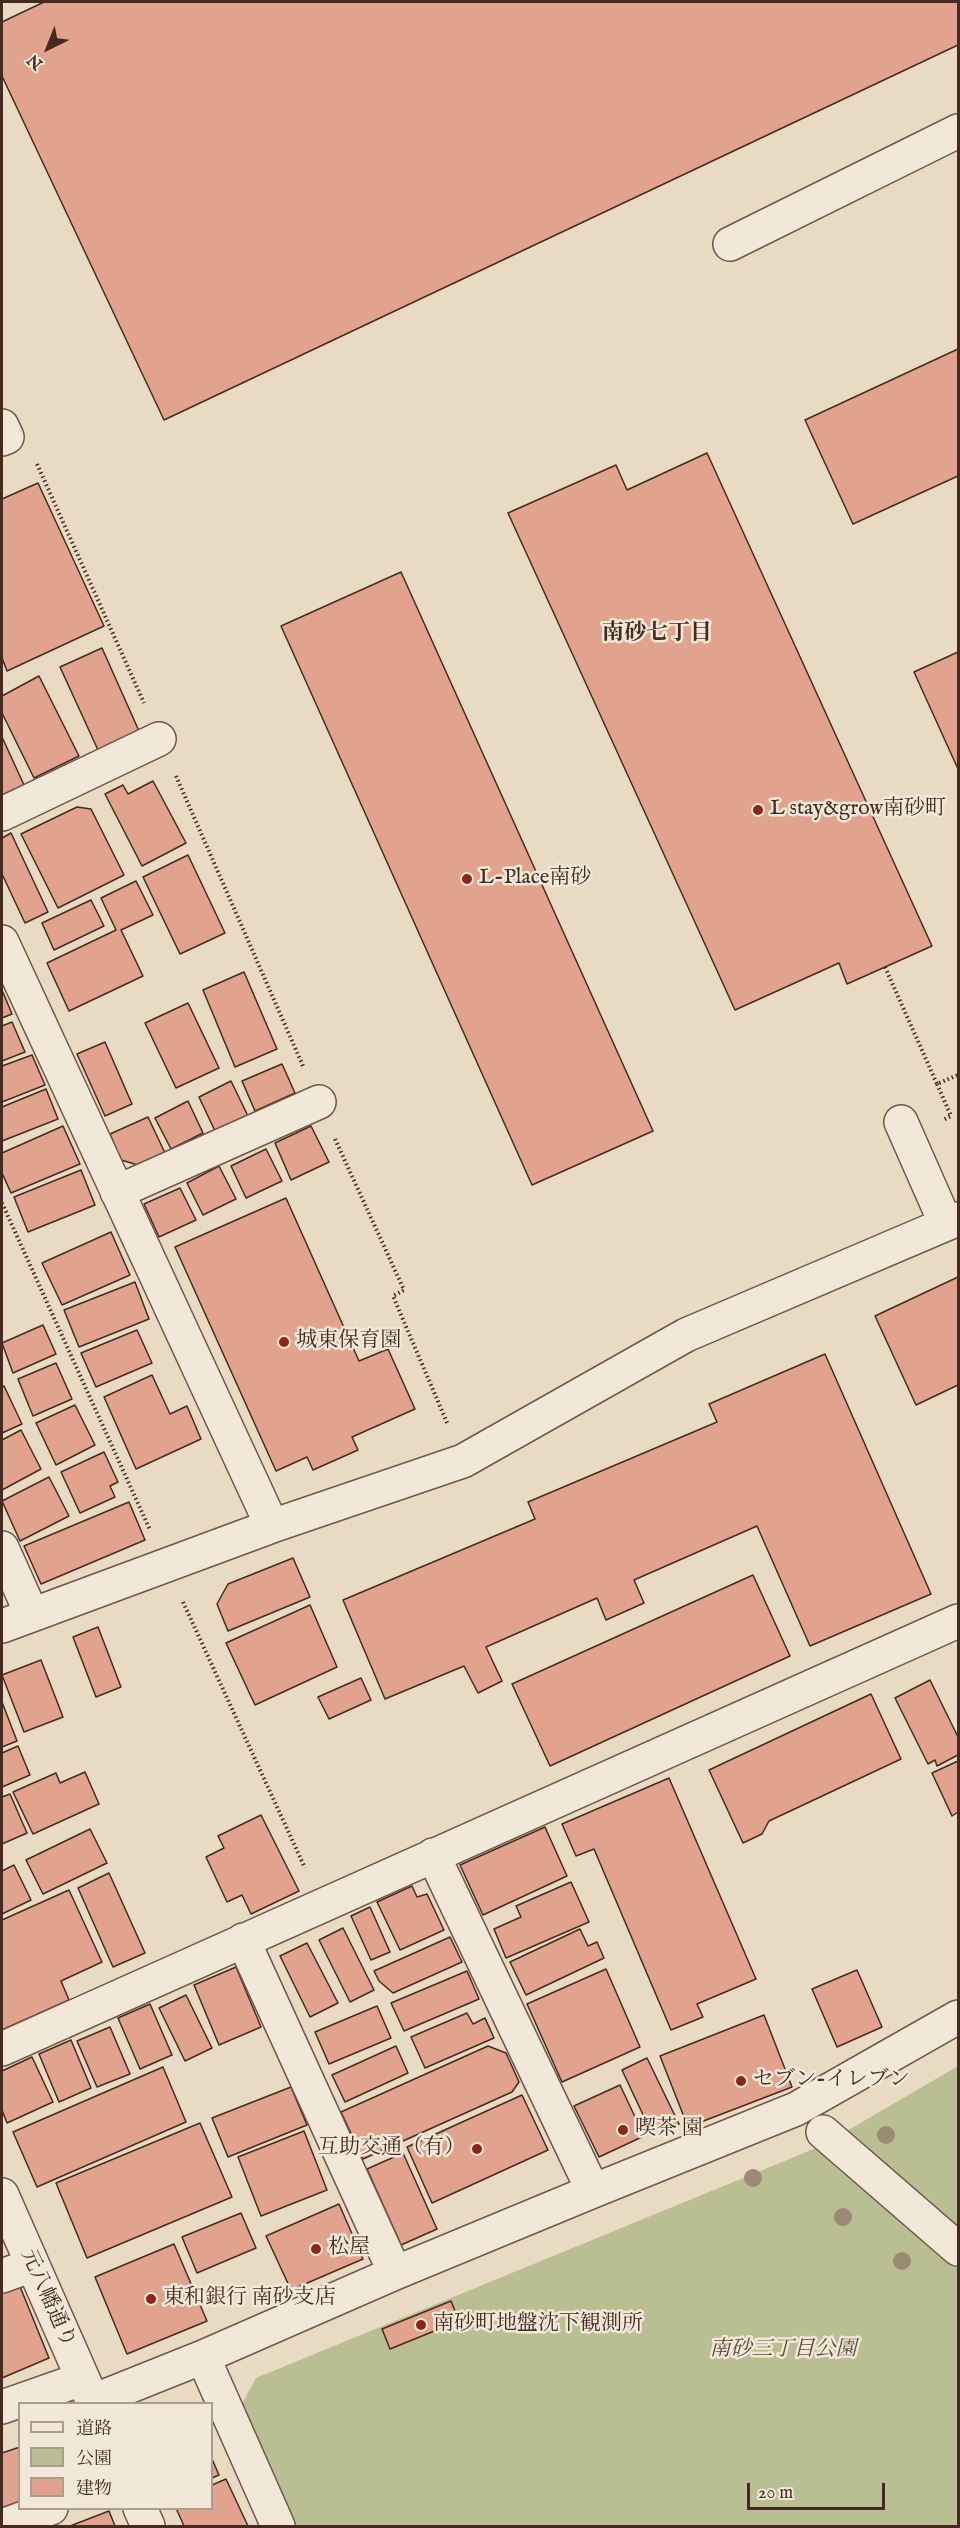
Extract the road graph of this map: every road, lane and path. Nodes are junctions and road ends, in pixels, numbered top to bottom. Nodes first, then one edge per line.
1 (958, 131) edge
2 (730, 244) dead end
3 (3, 434) edge
4 (159, 739) junction
5 (2, 814) edge
6 (2, 942) edge
7 (885, 967) dead end
8 (958, 1075) edge
9 (319, 1102) junction
10 (901, 1122) dead end
11 (117, 1192) junction
12 (2, 1203) edge
13 (952, 1222) edge
14 (464, 1461) junction
15 (272, 1526) junction
16 (2, 1548) edge
17 (166, 1566) junction
18 (32, 1615) junction
19 (958, 1621) edge
20 (2, 1626) edge
21 (433, 1856) junction
22 (322, 1904) junction
23 (243, 1940) junction
24 (958, 2017) edge
25 (2, 2049) edge
26 (823, 2132) dead end
27 (593, 2191) junction
28 (2, 2195) edge
29 (958, 2249) edge
30 (32, 2265) junction
31 (395, 2273) junction
32 (2, 2276) edge
33 (203, 2357) junction
34 (90, 2394) edge
35 (40, 2402) edge
36 (18, 2405) edge
37 (2, 2408) edge
38 (46, 2510) edge
39 (141, 2510) edge
40 (2, 2526) edge
41 (148, 2526) edge
42 (278, 2526) edge

1 - 2 street
3 - 4 path
4 - 5 street
4 - 9 path
6 - 11 street
7 - 8 path
9 - 11 street
9 - 14 path
10 - 13 street
11 - 15 street
12 - 17 path
13 - 14 street
14 - 15 street
15 - 17 street
16 - 18 street
17 - 18 street
17 - 22 path
18 - 20 street
19 - 21 street
21 - 22 street
21 - 27 street
22 - 23 street
23 - 25 street
23 - 31 street
24 - 27 street
26 - 29 street
27 - 31 street
28 - 30 street, 元八幡通り
30 - 32 street
30 - 34 street, 元八幡通り
31 - 33 street
33 - 34 street
33 - 42 street
34 - 35 street
36 - 37 street
38 - 40 street
39 - 41 street

